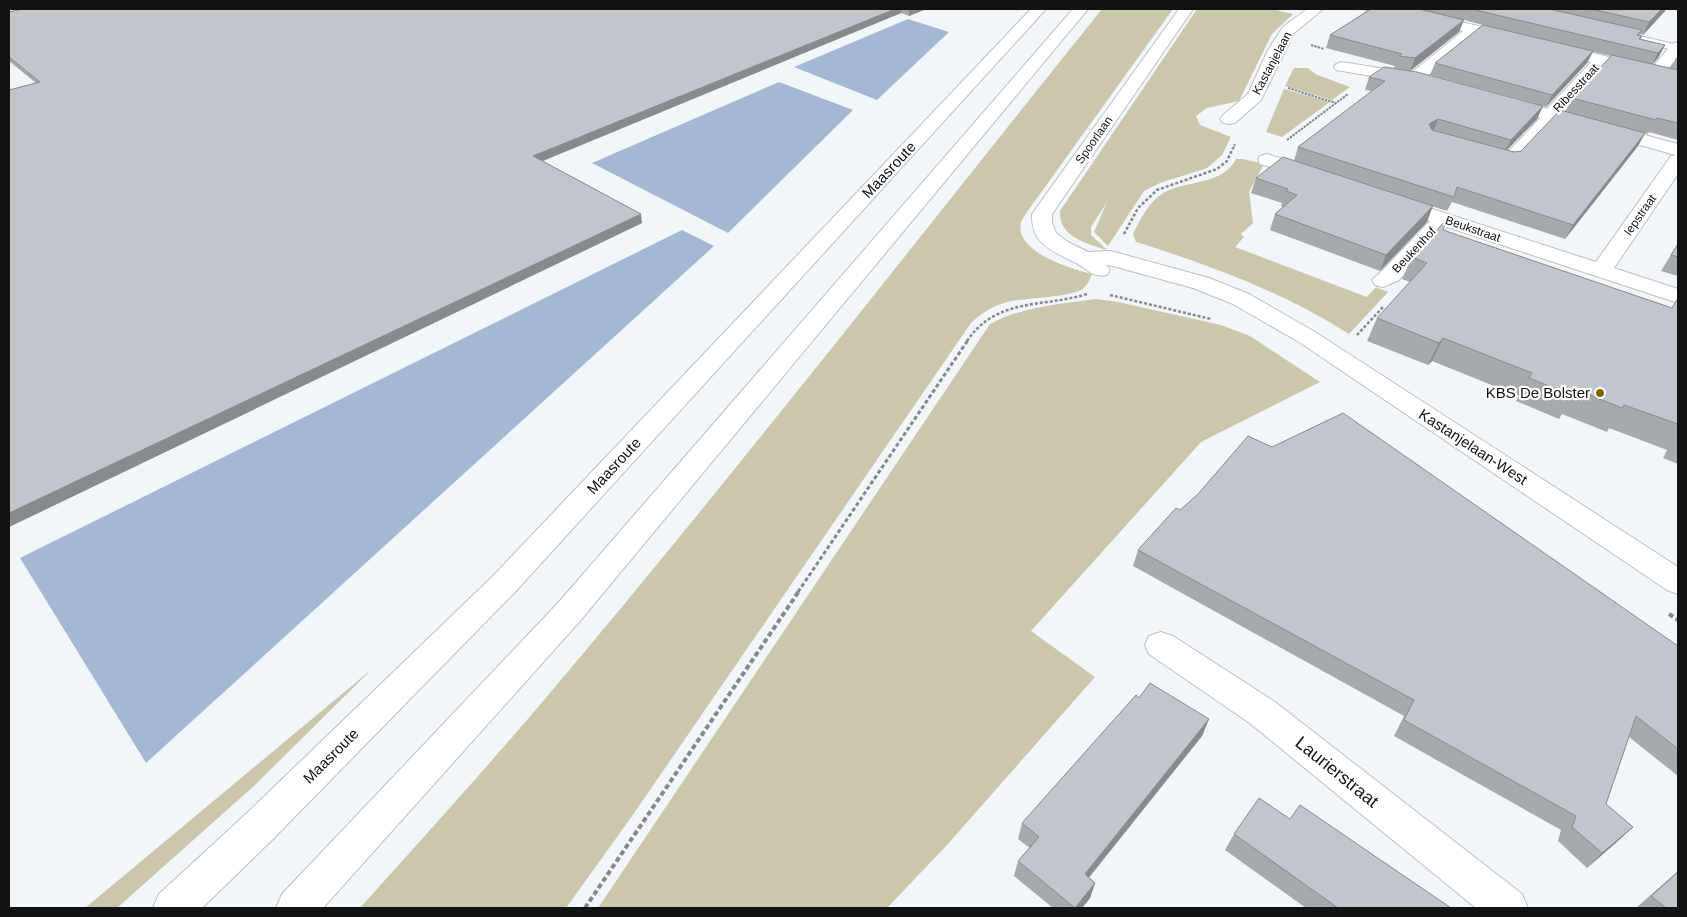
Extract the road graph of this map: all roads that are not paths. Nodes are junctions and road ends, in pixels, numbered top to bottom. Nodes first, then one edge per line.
1 (1039, 9) edge
2 (1081, 9) edge
3 (1186, 9) edge
4 (1316, 9) edge
5 (1392, 9) edge
6 (1475, 29) junction
7 (1602, 30) edge
8 (1678, 47) edge
9 (1602, 60) junction
10 (1342, 67) dead end
11 (1656, 73) junction
12 (1414, 78) junction
13 (1678, 78) edge
14 (1433, 83) edge
15 (1487, 98) edge
16 (1551, 115) junction
17 (1229, 119) dead end
18 (1678, 150) edge
19 (1480, 152) edge
20 (1268, 160) dead end
21 (1678, 160) edge
22 (1332, 181) edge
23 (1378, 197) edge
24 (1443, 219) junction
25 (1085, 259) joint
26 (1601, 271) junction
27 (1383, 280) road end
28 (1678, 296) edge
29 (1678, 582) edge
30 (1161, 645) dead end
31 (173, 908) edge
32 (296, 908) edge
33 (1508, 908) edge

1 - 31 main road, Maasroute
2 - 32 main road
3 - 25 main road, Spoorlaan
4 - 17 main road, Kastanjelaan
5 - 6 main road
6 - 9 main road
6 - 12 main road
7 - 8 lane
8 - 11 main road
9 - 11 main road
9 - 16 main road, Ribesstraat
10 - 12 main road
11 - 13 main road
12 - 14 main road
15 - 16 main road
16 - 18 main road
16 - 19 lane
20 - 22 main road
21 - 26 main road, Iepstraat
23 - 24 main road, Beukstraat
24 - 26 main road, Beukstraat
24 - 27 main road, Beukenhof
25 - 29 main road, Kastanjelaan-West
26 - 28 main road, Beukstraat
30 - 33 main road, Laurierstraat

